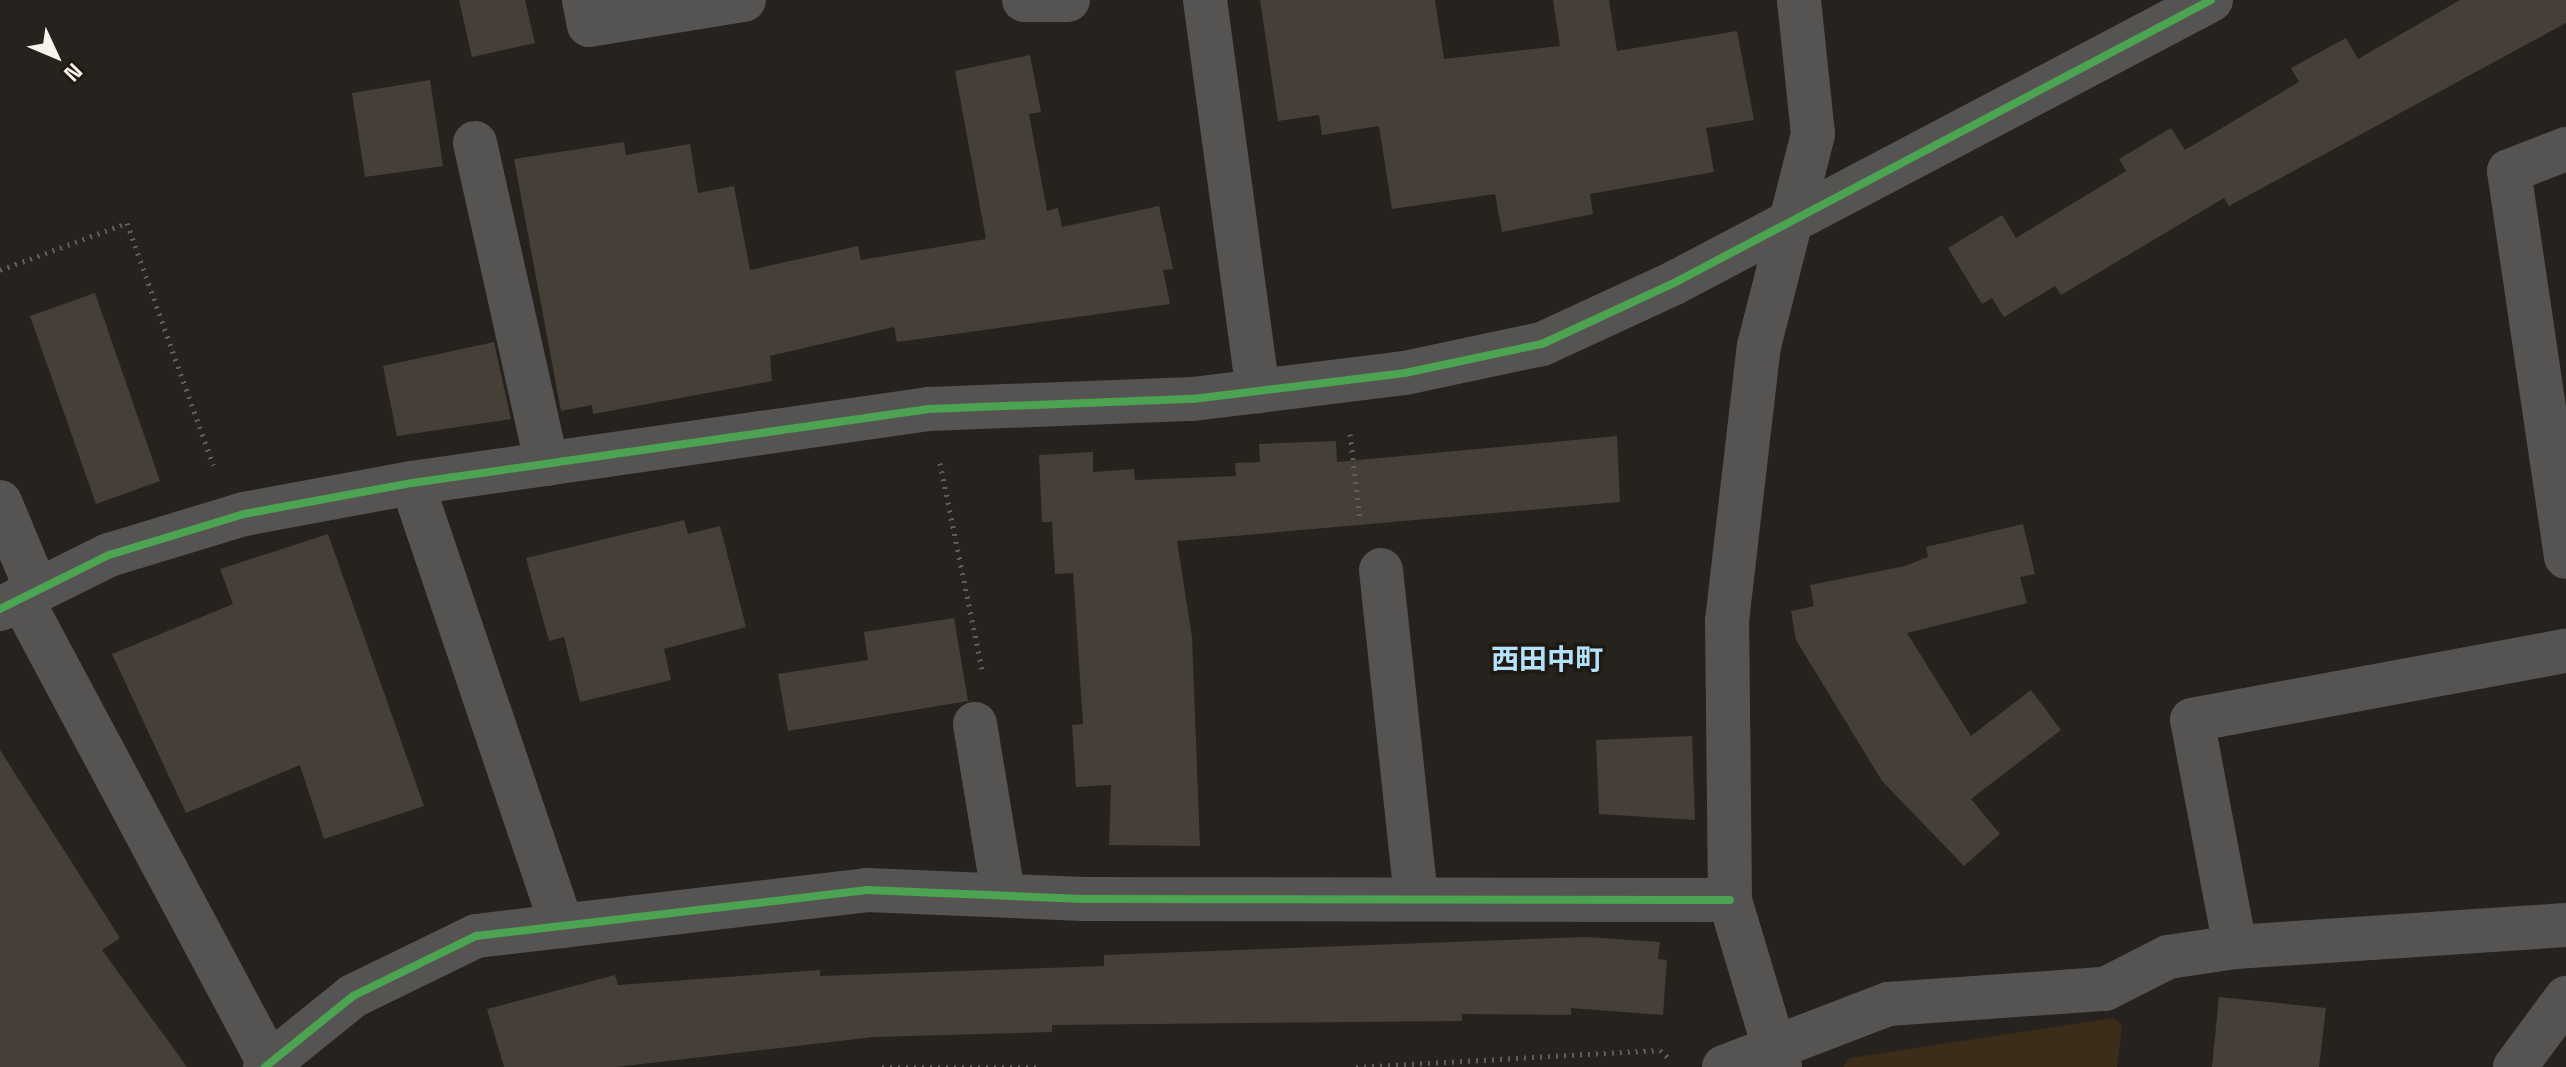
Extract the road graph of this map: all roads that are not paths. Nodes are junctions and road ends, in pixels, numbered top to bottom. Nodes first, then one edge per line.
1 (584, 0) edge
2 (744, 0) edge
3 (1024, 0) edge
4 (1068, 0) edge
5 (1205, 0) edge
6 (1799, 0) edge
7 (2211, 0) edge
8 (475, 143) dead end
9 (2566, 149) edge
10 (1792, 219) junction
11 (1258, 391) junction
12 (547, 464) junction
13 (412, 483) junction
14 (0, 502) edge
15 (2566, 557) edge
16 (1381, 570) dead end
17 (19, 599) edge
18 (2566, 651) edge
19 (975, 724) road end
20 (1003, 893) junction
21 (1416, 899) junction
22 (1730, 900) junction
23 (2566, 925) edge
24 (562, 926) junction
25 (2235, 947) junction
26 (2564, 1003) edge
27 (1777, 1056) edge
28 (267, 1065) edge
29 (1724, 1067) edge
30 (2515, 1067) edge

1 - 2 street
3 - 4 street
5 - 11 street
6 - 10 street
7 - 10 street
8 - 12 street
9 - 15 street
10 - 11 street
10 - 22 street
11 - 12 street
12 - 13 street
13 - 17 street
13 - 24 street
14 - 17 street
16 - 21 street
17 - 28 street
18 - 25 street
19 - 20 street
20 - 21 street
20 - 24 street
21 - 22 street
22 - 27 street
23 - 25 street
24 - 28 street
25 - 27 street
26 - 30 street
27 - 29 street

